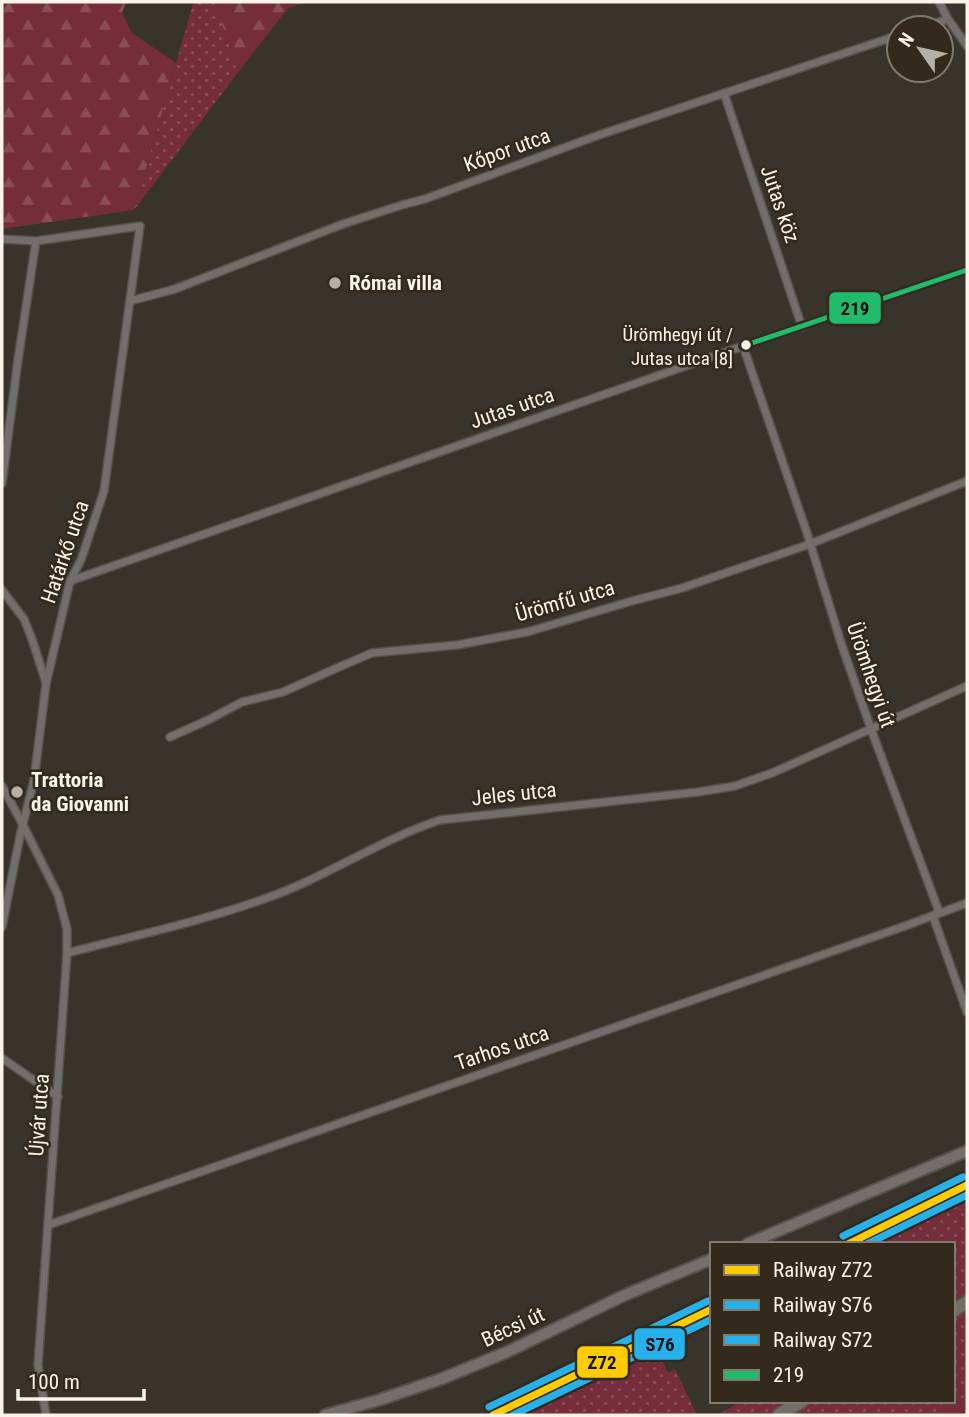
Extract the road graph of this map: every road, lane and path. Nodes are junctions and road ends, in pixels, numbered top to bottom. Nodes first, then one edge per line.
1 (955, 29) edge
2 (885, 40) edge
3 (967, 46) edge
4 (724, 93) junction
5 (2, 239) edge
6 (36, 241) junction
7 (967, 270) edge
8 (130, 301) junction
9 (802, 327) junction
10 (743, 346) junction
11 (967, 481) edge
12 (2, 484) edge
13 (810, 544) junction
14 (70, 581) junction
15 (2, 590) edge
16 (46, 684) junction
17 (967, 686) edge
18 (871, 730) junction
19 (170, 737) dead end
20 (2, 786) edge
21 (23, 825) junction
22 (967, 903) edge
23 (936, 914) junction
24 (2, 927) edge
25 (67, 953) junction
26 (967, 1012) edge
27 (2, 1058) edge
28 (58, 1097) junction
29 (967, 1151) edge
30 (48, 1225) junction
31 (752, 1242) edge
32 (710, 1260) edge
33 (799, 1403) edge
34 (46, 1415) edge
35 (325, 1415) edge
36 (779, 1415) edge

1 - 3 street
2 - 4 street, Kőpor utca
4 - 8 street, Kőpor utca
4 - 9 street, Jutas köz
5 - 6 street
6 - 8 street, Határkő utca
6 - 12 street
7 - 9 street, Jutas utca
8 - 14 street, Határkő utca
9 - 10 street, Jutas utca
10 - 13 street, Ürömhegyi út
10 - 14 street, Jutas utca
11 - 13 street, Ürömfű utca
13 - 18 street, Ürömhegyi út
13 - 19 street, Ürömfű utca
14 - 16 street, Határkő utca
15 - 16 street
16 - 21 street, Határkő utca
17 - 18 street, Jeles utca
18 - 23 street, Ürömhegyi út
18 - 25 street, Jeles utca
20 - 21 street, Újvár utca
21 - 24 street, Határkő utca
21 - 25 street, Újvár utca
22 - 23 street, Tarhos utca
23 - 26 street, Ürömhegyi út
23 - 30 street, Tarhos utca
25 - 28 street, Újvár utca
27 - 28 street
28 - 30 street, Újvár utca
29 - 31 street
30 - 34 street, Újvár utca
32 - 35 street, Bécsi út
33 - 36 main road

